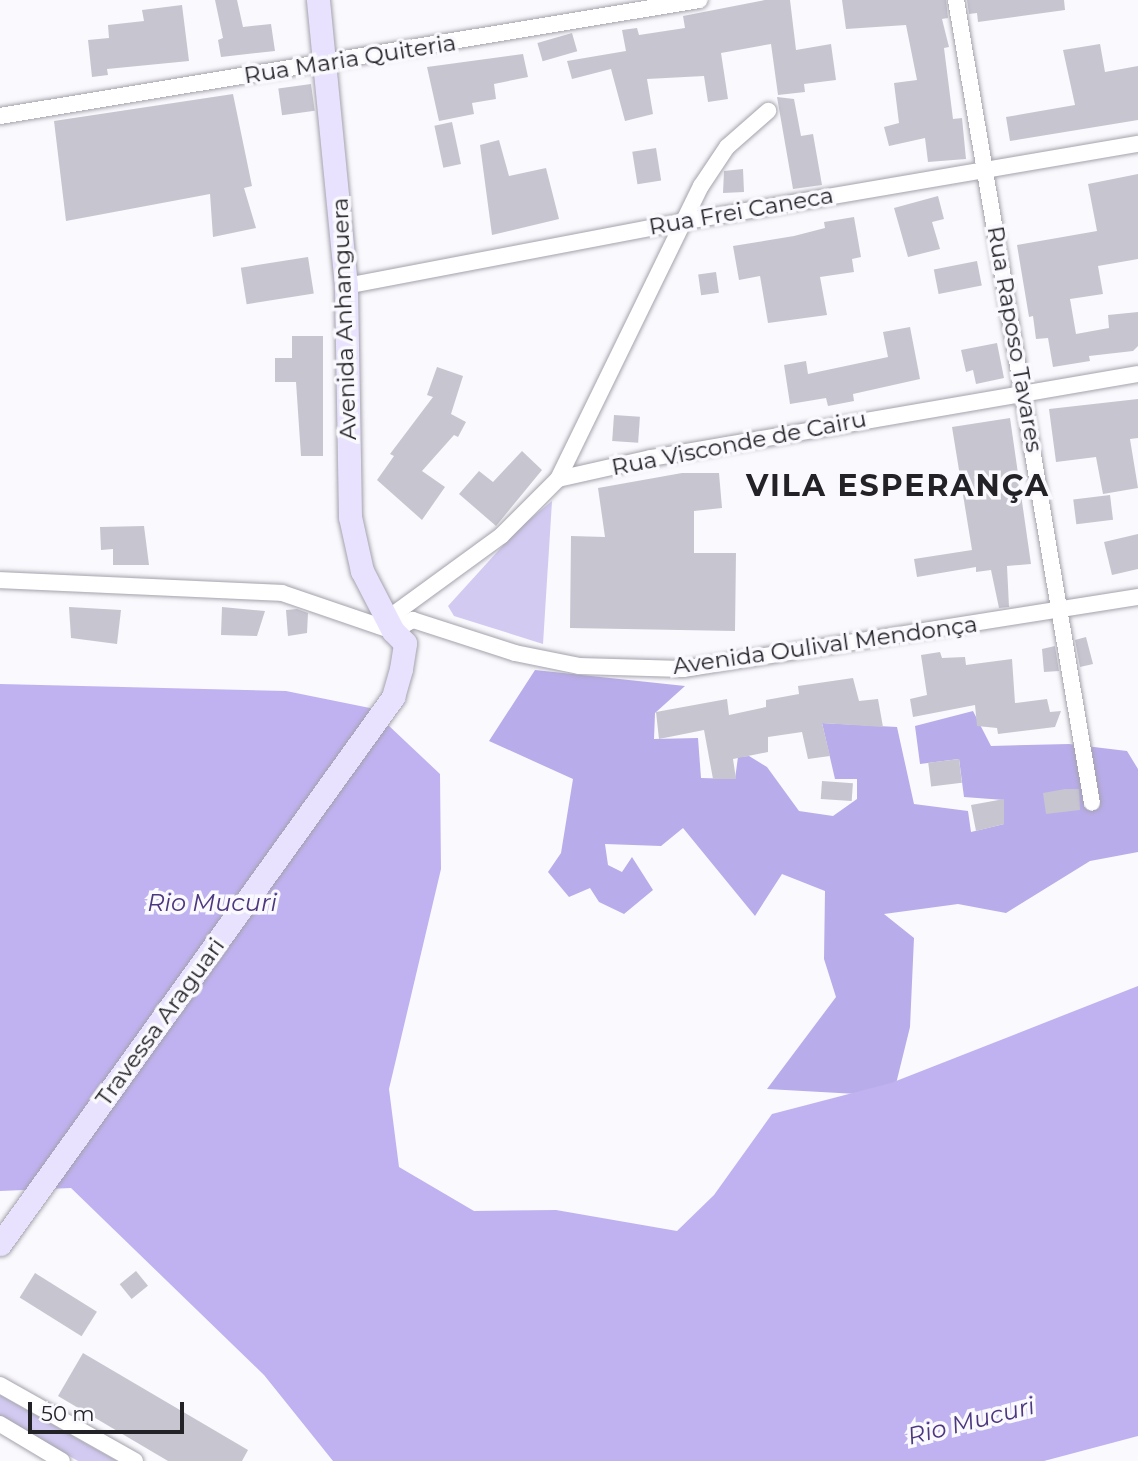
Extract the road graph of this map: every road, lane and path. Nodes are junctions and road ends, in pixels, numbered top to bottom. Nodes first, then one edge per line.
1 (318, 0) edge
2 (699, 0) edge
3 (956, 0) edge
4 (328, 64) junction
5 (768, 111) dead end
6 (0, 116) edge
7 (1138, 144) edge
8 (986, 168) junction
9 (681, 222) junction
10 (346, 286) junction
11 (1138, 374) edge
12 (1026, 391) junction
13 (558, 479) junction
14 (0, 580) edge
15 (1138, 597) edge
16 (1058, 610) junction
17 (390, 625) junction
18 (1092, 803) dead end
19 (1, 1243) edge
20 (0, 1385) edge
21 (0, 1424) edge
22 (62, 1461) edge
23 (135, 1461) edge

1 - 4 street, Avenida Anhanguera
2 - 4 street, Rua Maria Quiteria
3 - 8 street, Rua Raposo Tavares
4 - 6 street, Rua Maria Quiteria
4 - 10 street, Avenida Anhanguera
5 - 9 street
7 - 8 street, Rua Frei Caneca
8 - 9 street, Rua Frei Caneca
8 - 12 street, Rua Raposo Tavares
9 - 10 street, Rua Frei Caneca
9 - 13 street
10 - 17 street, Avenida Anhanguera
11 - 12 street, Rua Visconde de Cairu
12 - 13 street, Rua Visconde de Cairu
12 - 16 street, Rua Raposo Tavares
13 - 17 street
14 - 17 street
15 - 16 street, Avenida Oulival Mendonça
16 - 17 street, Avenida Oulival Mendonça
16 - 18 street, Rua Raposo Tavares
17 - 19 street, Travessa Araguari
20 - 23 street
21 - 22 street

